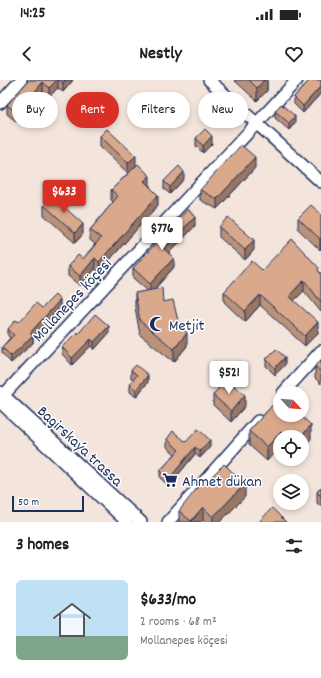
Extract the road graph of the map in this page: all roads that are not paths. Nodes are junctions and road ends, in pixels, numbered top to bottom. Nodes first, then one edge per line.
1 (21, 80) edge
2 (209, 80) edge
3 (297, 80) edge
4 (0, 103) edge
5 (256, 123) junction
6 (321, 182) edge
7 (321, 351) edge
8 (290, 386) edge
9 (1, 397) edge
10 (265, 414) edge
11 (127, 522) edge
12 (141, 522) edge
13 (168, 522) edge

1 - 4 street
2 - 5 street
3 - 5 street, Mollanepes köçesi
5 - 6 street
5 - 9 street, Mollanepes köçesi
7 - 8 street
9 - 11 street, Bagirskaýa trassa
9 - 12 street, Bagirskaýa trassa
10 - 13 street

